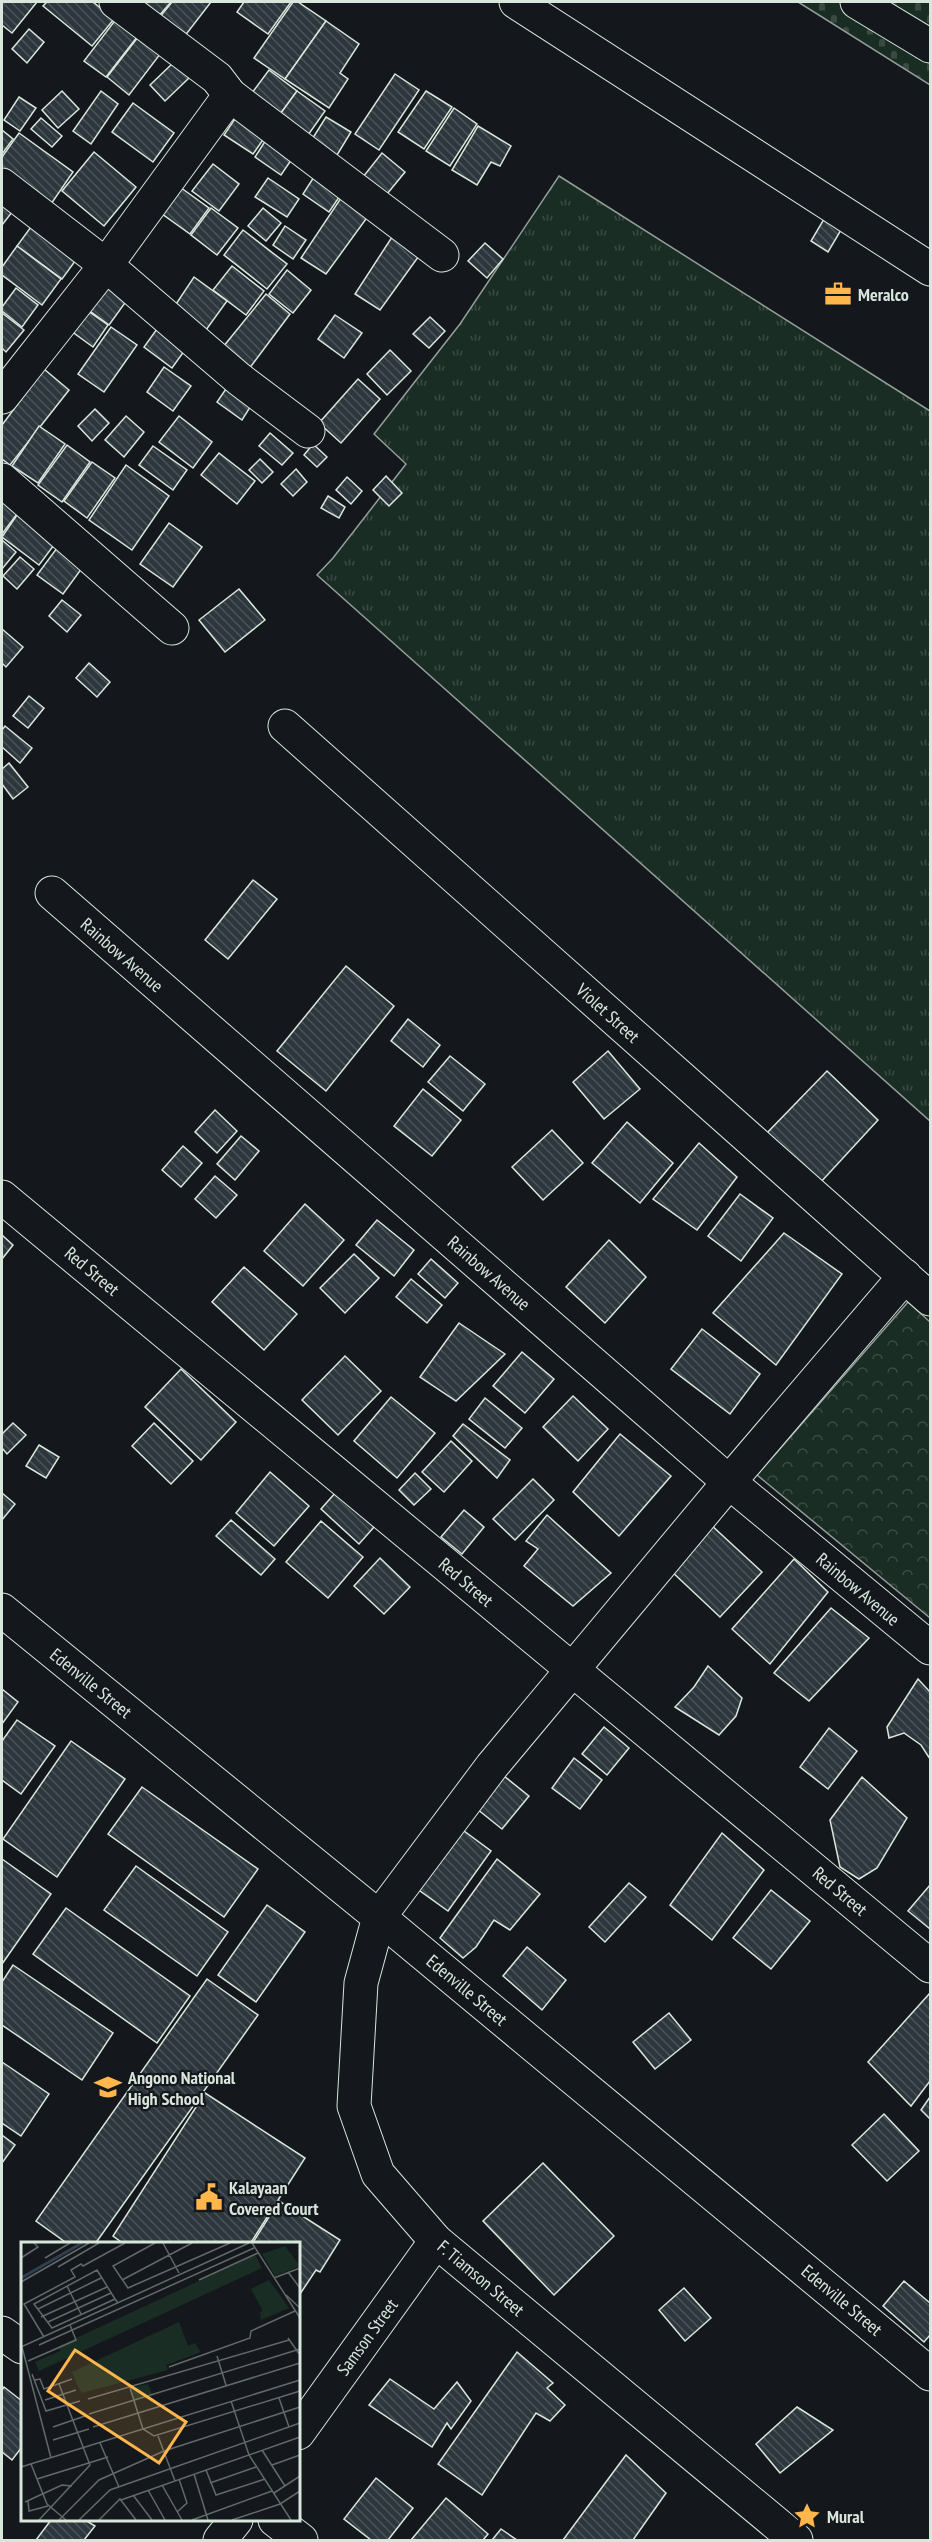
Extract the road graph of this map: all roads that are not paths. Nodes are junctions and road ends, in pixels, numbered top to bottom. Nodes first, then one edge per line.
1 (116, 2) edge
2 (516, 2) edge
3 (857, 2) edge
4 (930, 46) edge
5 (231, 95) junction
6 (2, 185) edge
7 (442, 255) dead end
8 (106, 265) junction
9 (930, 269) edge
10 (2, 397) edge
11 (308, 430) dead end
12 (2, 480) edge
13 (172, 628) dead end
14 (285, 726) dead end
15 (52, 893) dead end
16 (2, 1197) edge
17 (905, 1276) junction
18 (930, 1299) edge
19 (729, 1482) junction
20 (2, 1610) edge
21 (930, 1648) edge
22 (572, 1670) junction
23 (379, 1917) junction
24 (930, 1966) edge
25 (436, 2241) junction
26 (2, 2333) edge
27 (21, 2346) edge
28 (930, 2374) edge
29 (300, 2430) edge
30 (235, 2521) edge
31 (276, 2521) edge
32 (220, 2541) edge
33 (301, 2541) edge
34 (796, 2541) edge

1 - 5 street
2 - 9 street
3 - 4 street
5 - 7 street
5 - 8 street
6 - 8 street
8 - 10 street
8 - 11 street
12 - 13 street
14 - 17 street, Violet Street
15 - 19 street, Rainbow Avenue
16 - 22 street, Red Street
17 - 18 street, Violet Street
17 - 19 street
19 - 21 street, Rainbow Avenue
19 - 22 street
20 - 23 street, Edenville Street
22 - 23 street
22 - 24 street, Red Street
23 - 25 street, F. Tiamson Street
23 - 28 street, Edenville Street
25 - 29 street, Samson Street
25 - 34 street, F. Tiamson Street
26 - 27 street
30 - 32 street
31 - 33 street

